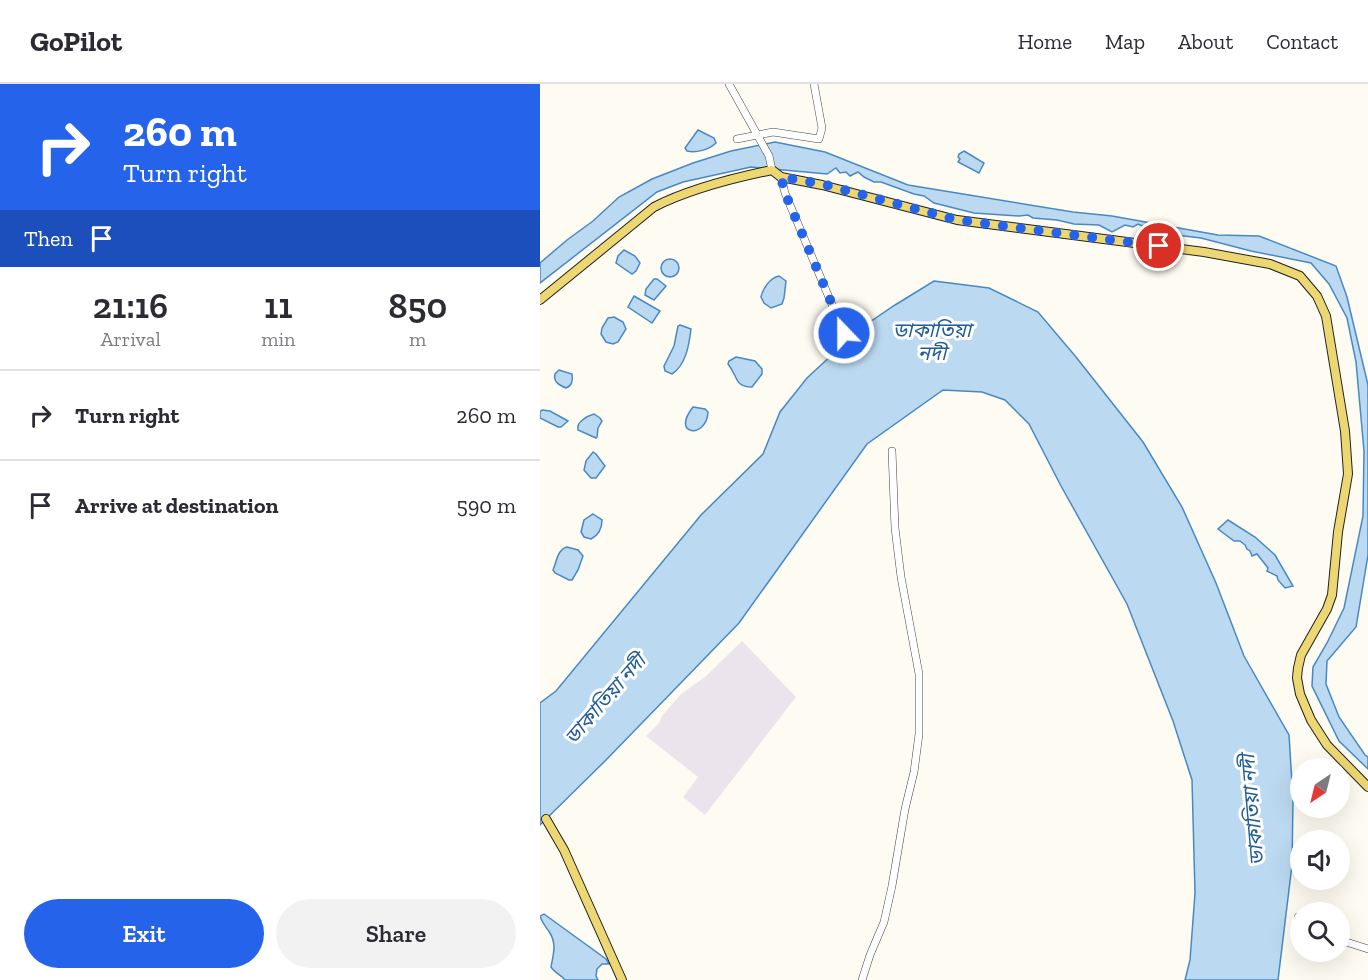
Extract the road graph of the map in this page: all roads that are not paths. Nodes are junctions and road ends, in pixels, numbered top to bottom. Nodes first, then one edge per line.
1 (729, 84) edge
2 (813, 84) edge
3 (757, 134) junction
4 (737, 139) dead end
5 (772, 170) junction
6 (781, 177) junction
7 (540, 300) edge
8 (844, 333) dead end
9 (892, 452) dead end
10 (1368, 788) edge
11 (546, 819) dead end
12 (1350, 943) edge
13 (1368, 949) edge
14 (622, 980) edge
15 (862, 980) edge

1 - 3 street
2 - 3 street
3 - 4 street
3 - 5 street
5 - 6 main road
5 - 7 main road
6 - 8 street
6 - 10 main road
9 - 15 street
11 - 14 main road
12 - 13 street

